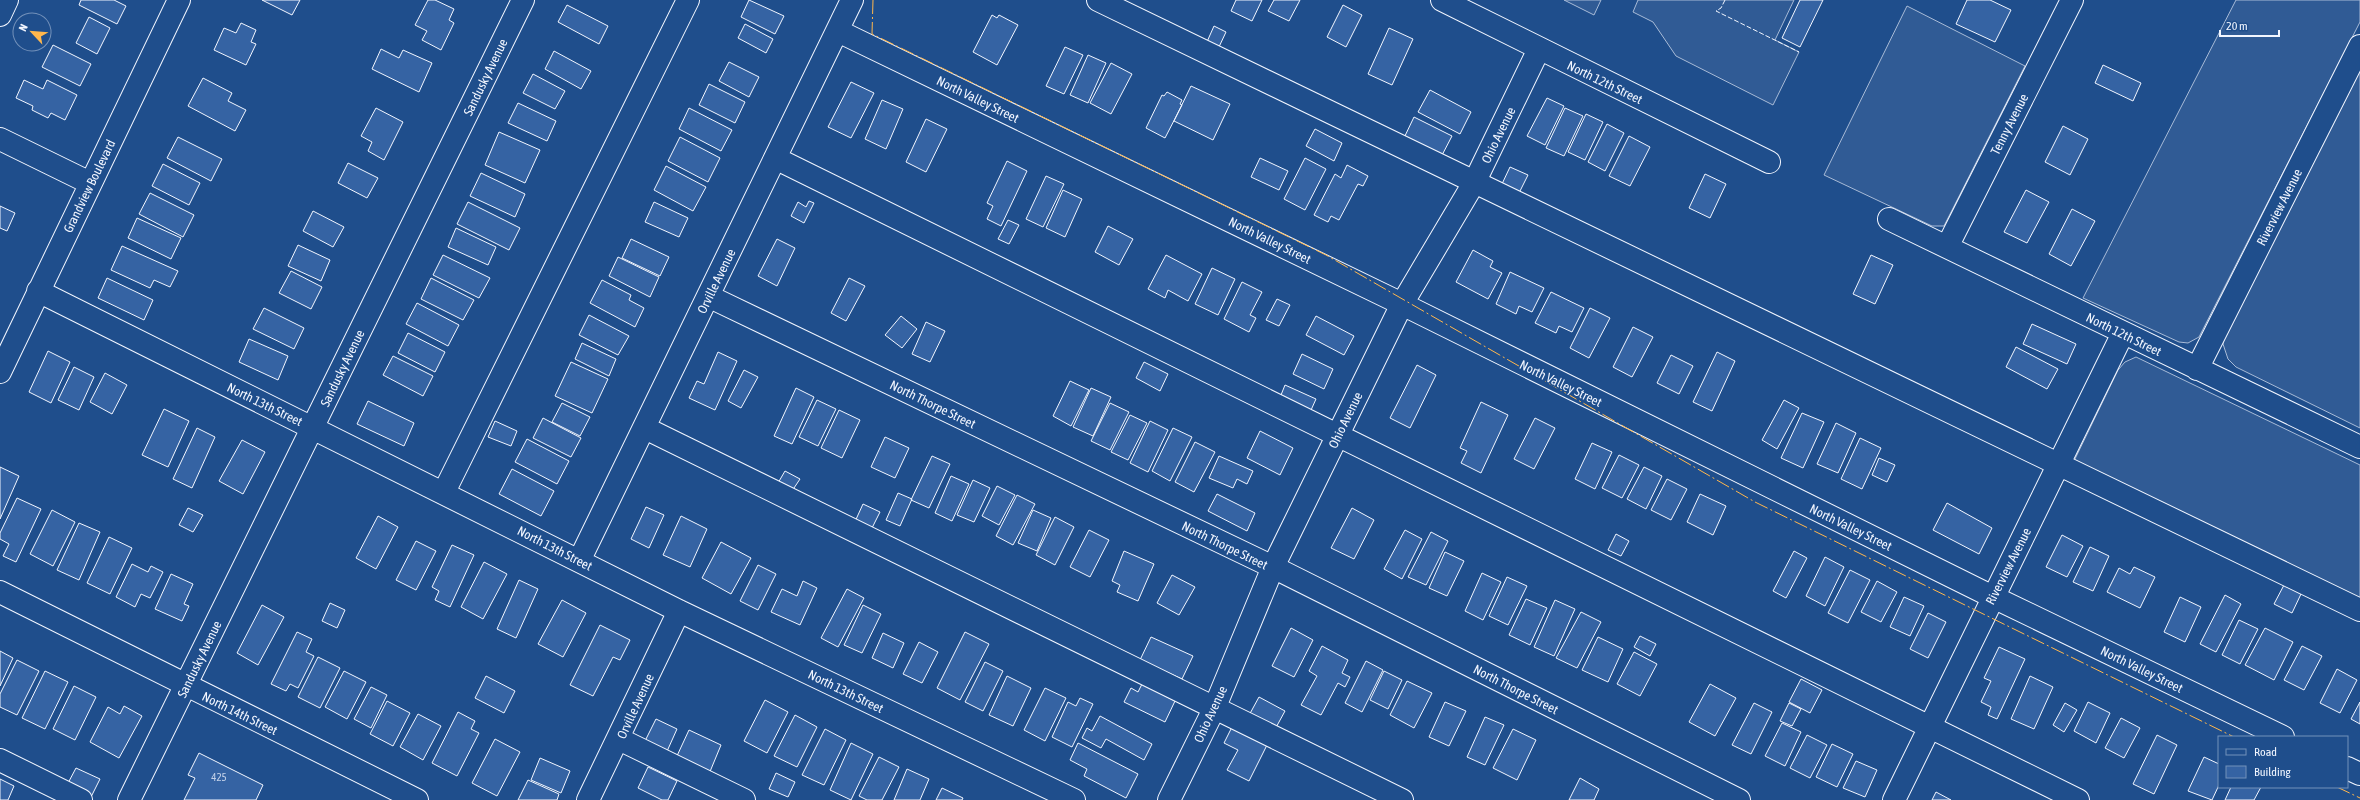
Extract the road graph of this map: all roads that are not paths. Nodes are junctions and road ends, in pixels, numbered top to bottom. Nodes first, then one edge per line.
1 (7, 0) edge
2 (179, 0) edge
3 (523, 0) edge
4 (688, 0) edge
5 (852, 0) edge
6 (1098, 0) edge
7 (1442, 0) edge
8 (2072, 0) edge
9 (1477, 8) edge
10 (0, 14) edge
11 (838, 31) junction
12 (2360, 46) edge
13 (1539, 49) junction
14 (0, 139) edge
15 (775, 158) junction
16 (1769, 162) dead end
17 (1475, 181) junction
18 (90, 183) junction
19 (1889, 219) dead end
20 (1947, 247) junction
21 (38, 291) junction
22 (708, 296) junction
23 (1402, 304) junction
24 (2123, 333) junction
25 (2198, 369) junction
26 (0, 372) edge
27 (313, 428) junction
28 (645, 428) junction
29 (1337, 437) junction
30 (2360, 447) edge
31 (2059, 466) junction
32 (444, 492) junction
33 (579, 561) junction
34 (1273, 567) junction
35 (0, 592) edge
36 (1993, 597) junction
37 (2360, 610) edge
38 (680, 611) junction
39 (186, 686) junction
40 (1214, 709) junction
41 (1929, 727) junction
42 (2281, 736) edge
43 (619, 739) junction
44 (0, 760) edge
45 (2348, 768) edge
46 (2360, 774) edge
47 (81, 800) edge
48 (129, 800) edge
49 (417, 800) edge
50 (588, 800) edge
51 (744, 800) edge
52 (1074, 800) edge
53 (1169, 800) edge
54 (1402, 800) edge
55 (1739, 800) edge
56 (1894, 800) edge
57 (2078, 800) edge

1 - 10 street
2 - 18 street, Grandview Boulevard
3 - 27 street, Sandusky Avenue
4 - 32 street
5 - 11 street, Orville Avenue
6 - 17 street
7 - 9 street, North 12th Street
8 - 20 street, Tenny Avenue
9 - 13 street, North 12th Street
11 - 15 street, Orville Avenue
11 - 23 street, North Valley Street
12 - 25 street, Riverview Avenue
13 - 16 street, North 12th Street
13 - 17 street, Ohio Avenue
14 - 18 street
15 - 22 street, Orville Avenue
15 - 29 street
17 - 23 street, Ohio Avenue
17 - 31 street
18 - 21 street, Grandview Boulevard
19 - 20 street, North 12th Street
20 - 24 street, North 12th Street
21 - 26 street, Grandview Boulevard
21 - 27 street, North 13th Street
22 - 28 street, Orville Avenue
22 - 34 street, North Thorpe Street
23 - 29 street, Ohio Avenue
23 - 36 street, North Valley Street
24 - 25 street, North 12th Street
24 - 31 street, Riverview Avenue
25 - 30 street, North 12th Street
27 - 32 street, North 13th Street
27 - 39 street, Sandusky Avenue
28 - 33 street, Orville Avenue
28 - 40 street
29 - 34 street, Ohio Avenue
29 - 41 street
31 - 36 street, Riverview Avenue
31 - 37 street
32 - 33 street, North 13th Street
33 - 38 street, North 13th Street
34 - 40 street, Ohio Avenue
34 - 55 street, North Thorpe Street
35 - 39 street, North 14th Street
36 - 41 street, Riverview Avenue
36 - 42 street, North Valley Street
38 - 43 street, Orville Avenue
38 - 52 street, North 13th Street
39 - 48 street, Sandusky Avenue
39 - 49 street, North 14th Street
40 - 53 street, Ohio Avenue
40 - 54 street
41 - 56 street, Riverview Avenue
41 - 57 street
43 - 50 street, Orville Avenue
43 - 51 street
44 - 47 street
45 - 46 street

